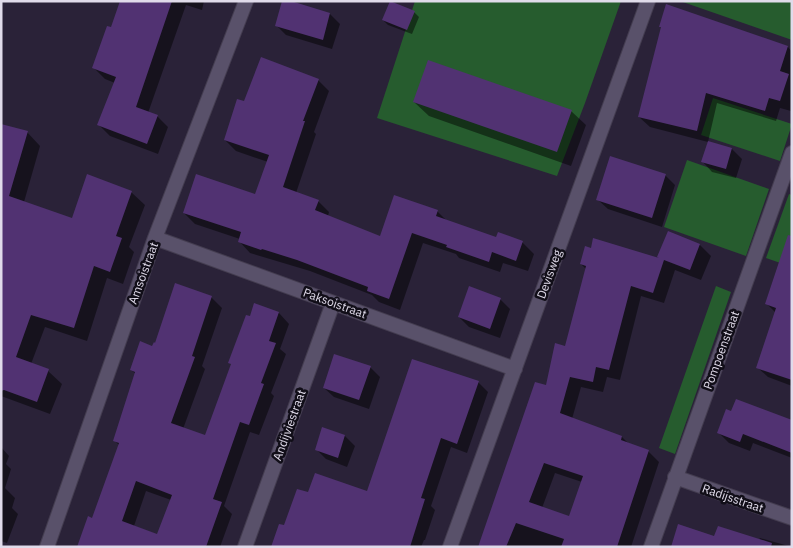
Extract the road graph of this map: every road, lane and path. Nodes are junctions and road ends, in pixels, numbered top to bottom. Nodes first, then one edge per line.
1 (246, 1) edge
2 (648, 1) edge
3 (792, 152) edge
4 (155, 238) junction
5 (333, 303) junction
6 (515, 370) junction
7 (675, 478) junction
8 (792, 518) edge
9 (46, 547) edge
10 (246, 547) edge
11 (450, 547) edge
12 (651, 547) edge

1 - 4 street, Amsoistraat
2 - 6 street, Devisweg
3 - 7 street, Pompoenstraat
4 - 5 street, Paksoistraat
4 - 9 street, Amsoistraat
5 - 6 street, Paksoistraat
5 - 10 street, Andijviestraat
6 - 11 street, Devisweg
7 - 8 street, Radijsstraat
7 - 12 street, Pompoenstraat

